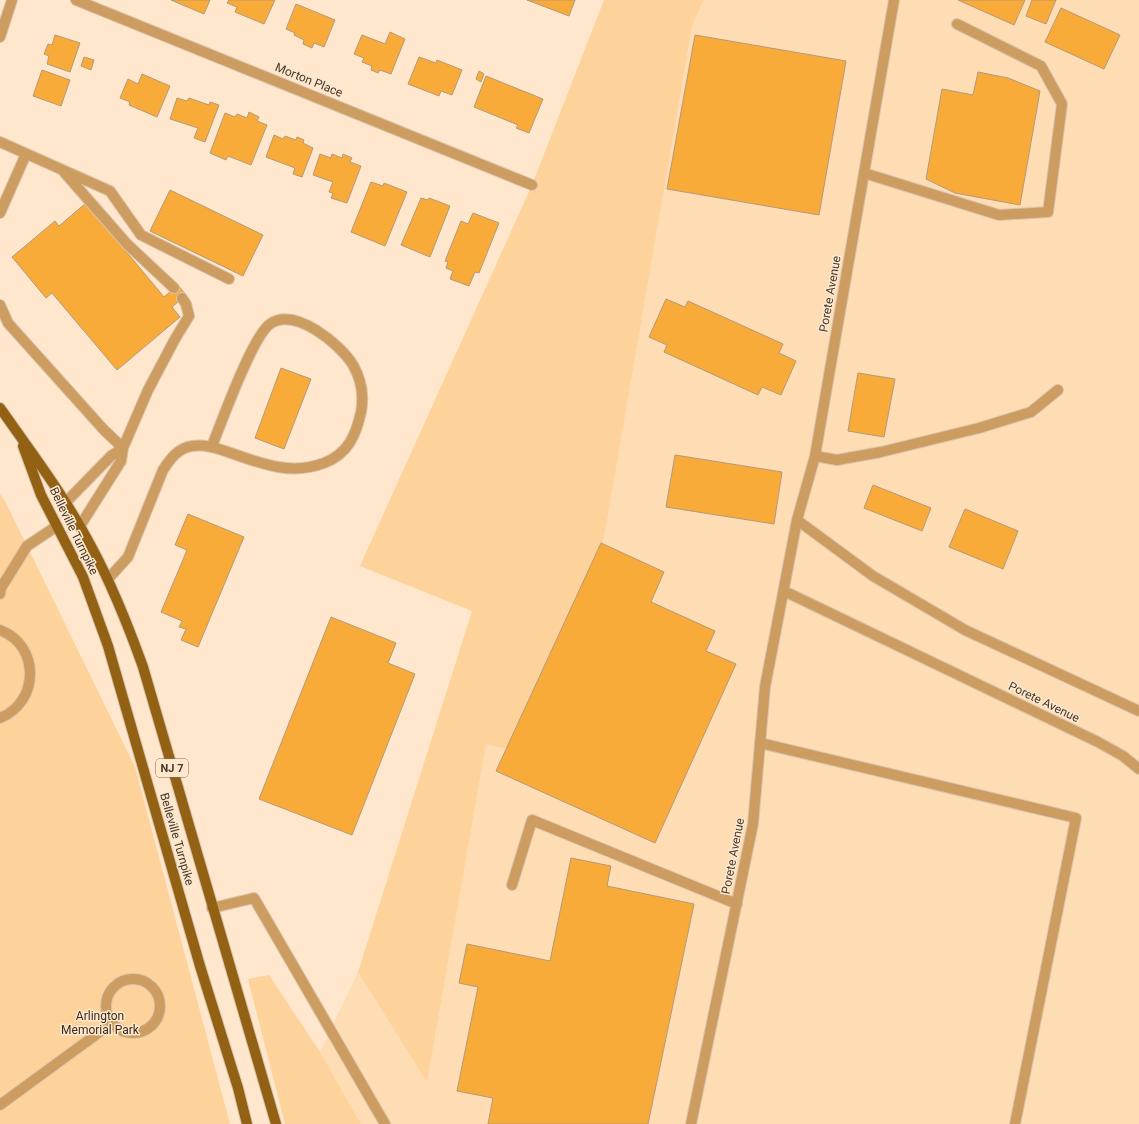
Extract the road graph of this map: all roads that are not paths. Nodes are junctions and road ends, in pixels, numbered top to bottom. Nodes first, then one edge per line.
1 (12, 0) edge
2 (76, 0) edge
3 (894, 0) edge
4 (957, 24) dead end
5 (0, 37) edge
6 (0, 142) edge
7 (26, 154) junction
8 (61, 170) junction
9 (864, 173) junction
10 (532, 185) dead end
11 (0, 213) edge
12 (229, 279) dead end
13 (174, 288) dead end
14 (182, 298) dead end
15 (0, 305) edge
16 (1058, 390) dead end
17 (0, 408) edge
18 (18, 433) junction
19 (212, 446) junction
20 (123, 448) junction
21 (815, 456) junction
22 (66, 502) junction
23 (797, 520) junction
24 (57, 526) junction
25 (80, 526) junction
26 (108, 580) junction
27 (784, 591) junction
28 (0, 594) edge
29 (0, 630) edge
30 (1139, 711) edge
31 (0, 718) edge
32 (760, 743) junction
33 (1139, 769) edge
34 (512, 885) dead end
35 (737, 904) junction
36 (212, 908) junction
37 (112, 1023) junction
38 (0, 1105) edge
39 (247, 1124) edge
40 (276, 1124) edge
41 (385, 1124) edge
42 (691, 1124) edge
43 (1015, 1124) edge

1 - 5 street
2 - 10 street, Morton Place
3 - 9 street, Porete Avenue
4 - 9 street
6 - 7 street
7 - 8 street
7 - 11 street
8 - 12 street
8 - 13 street
9 - 21 street, Porete Avenue
14 - 20 street
15 - 20 street
16 - 21 street
17 - 18 main road, Belleville Turnpike / NJ 7
18 - 22 main road, Belleville Turnpike / NJ 7
18 - 24 main road, Belleville Turnpike / NJ 7
19 - 19 street
19 - 26 street
20 - 22 street
20 - 25 street
21 - 23 street, Porete Avenue
22 - 25 main road, Belleville Turnpike / NJ 7
23 - 27 street, Porete Avenue
23 - 30 street
24 - 28 street
24 - 39 main road, Belleville Turnpike / NJ 7
25 - 26 main road, Belleville Turnpike / NJ 7
26 - 36 main road, Belleville Turnpike / NJ 7
27 - 32 street, Porete Avenue
27 - 33 street, Porete Avenue
29 - 31 street
32 - 35 street, Porete Avenue
32 - 43 street
34 - 35 street
35 - 42 street, Porete Avenue
36 - 40 main road, Belleville Turnpike / NJ 7
36 - 41 street
37 - 37 street
37 - 38 street

